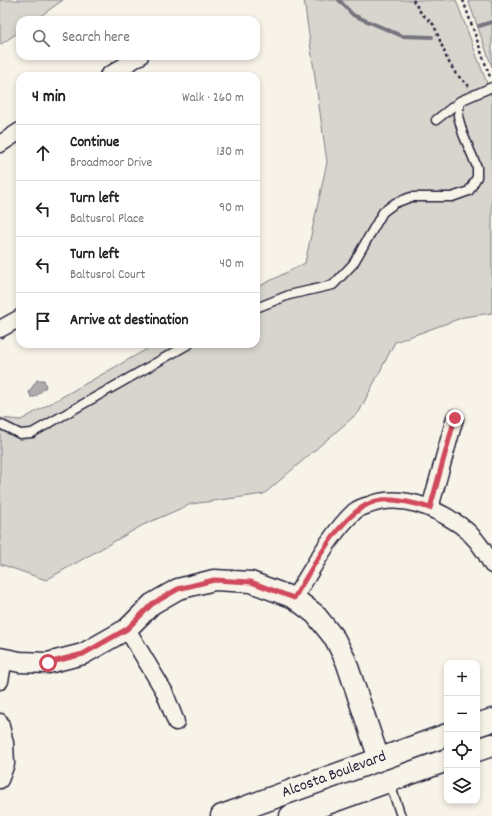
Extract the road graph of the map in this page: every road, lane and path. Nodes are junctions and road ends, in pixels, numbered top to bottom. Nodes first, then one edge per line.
1 (413, 0) edge
2 (463, 0) edge
3 (134, 60) edge
4 (114, 72) edge
5 (492, 81) edge
6 (492, 87) edge
7 (483, 91) junction
8 (460, 101) junction
9 (436, 120) dead end
10 (16, 134) edge
11 (0, 144) edge
12 (260, 306) edge
13 (16, 320) edge
14 (0, 329) edge
15 (182, 348) edge
16 (455, 418) dead end
17 (0, 424) edge
18 (430, 508) junction
19 (492, 565) edge
20 (294, 598) junction
21 (127, 629) junction
22 (2, 659) edge
23 (0, 681) edge
24 (492, 720) edge
25 (0, 722) edge
26 (176, 722) dead end
27 (480, 724) edge
28 (444, 736) edge
29 (492, 745) edge
30 (480, 749) edge
31 (379, 759) junction
32 (444, 761) edge
33 (0, 780) edge
34 (389, 780) junction
35 (222, 816) edge
36 (291, 816) edge
37 (401, 816) edge

1 - 7 path
2 - 5 path
3 - 4 street
6 - 7 lane
7 - 8 lane
8 - 9 lane
8 - 12 lane
10 - 11 street
13 - 14 street
15 - 17 lane
16 - 18 street
18 - 19 street
18 - 20 street
20 - 21 street
20 - 31 street
21 - 22 street
21 - 26 street
22 - 23 street
24 - 27 main road
25 - 33 street
28 - 31 main road, Alcosta Boulevard
29 - 30 main road
31 - 34 street
31 - 35 main road, Alcosta Boulevard
32 - 34 main road, Alcosta Boulevard
34 - 36 main road, Alcosta Boulevard
34 - 37 lane

